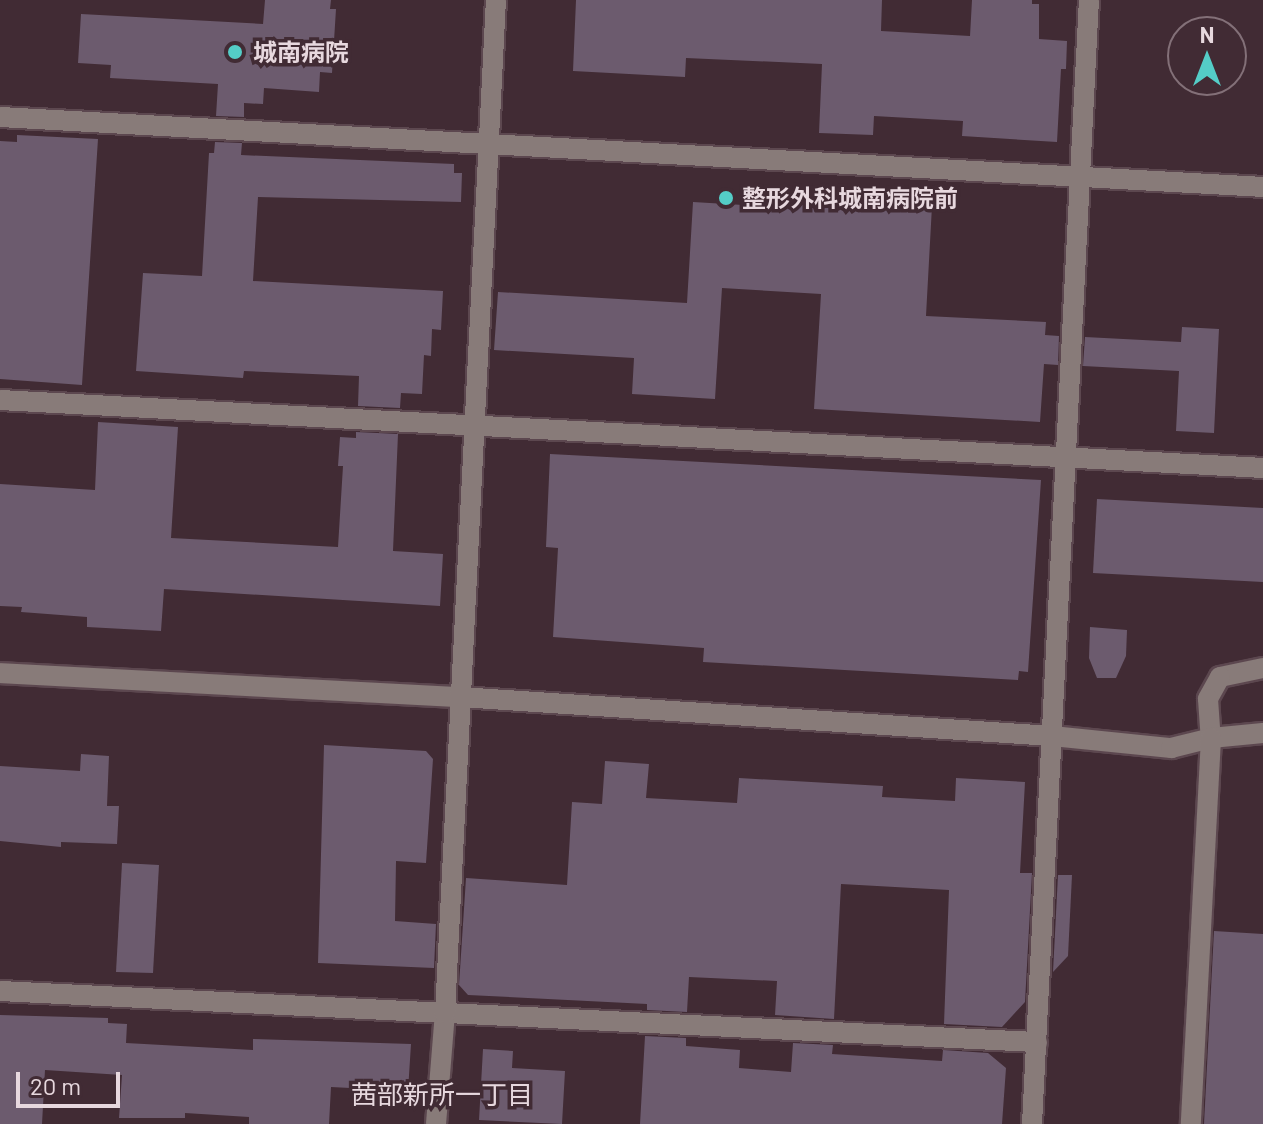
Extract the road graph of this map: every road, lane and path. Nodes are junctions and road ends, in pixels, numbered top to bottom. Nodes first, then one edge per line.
1 (496, 0) edge
2 (1089, 0) edge
3 (0, 117) edge
4 (489, 143) junction
5 (1080, 176) junction
6 (1263, 187) edge
7 (0, 400) edge
8 (473, 425) junction
9 (1065, 459) junction
10 (1263, 468) edge
11 (1260, 668) edge
12 (0, 673) edge
13 (460, 697) junction
14 (1263, 733) edge
15 (1052, 736) junction
16 (1211, 738) junction
17 (0, 991) edge
18 (445, 1013) junction
19 (1037, 1042) junction
20 (436, 1124) edge
21 (1032, 1124) edge
22 (1191, 1124) edge

1 - 4 street
2 - 5 street
3 - 4 street
4 - 5 street
4 - 8 street
5 - 6 street
5 - 9 street
7 - 8 street
8 - 9 street
8 - 13 street
9 - 10 street
9 - 15 street
11 - 16 street
12 - 13 street
13 - 15 street
13 - 18 street
14 - 16 street
15 - 16 street
15 - 19 street
16 - 22 street
17 - 18 street
18 - 19 street
18 - 20 street
19 - 21 street

